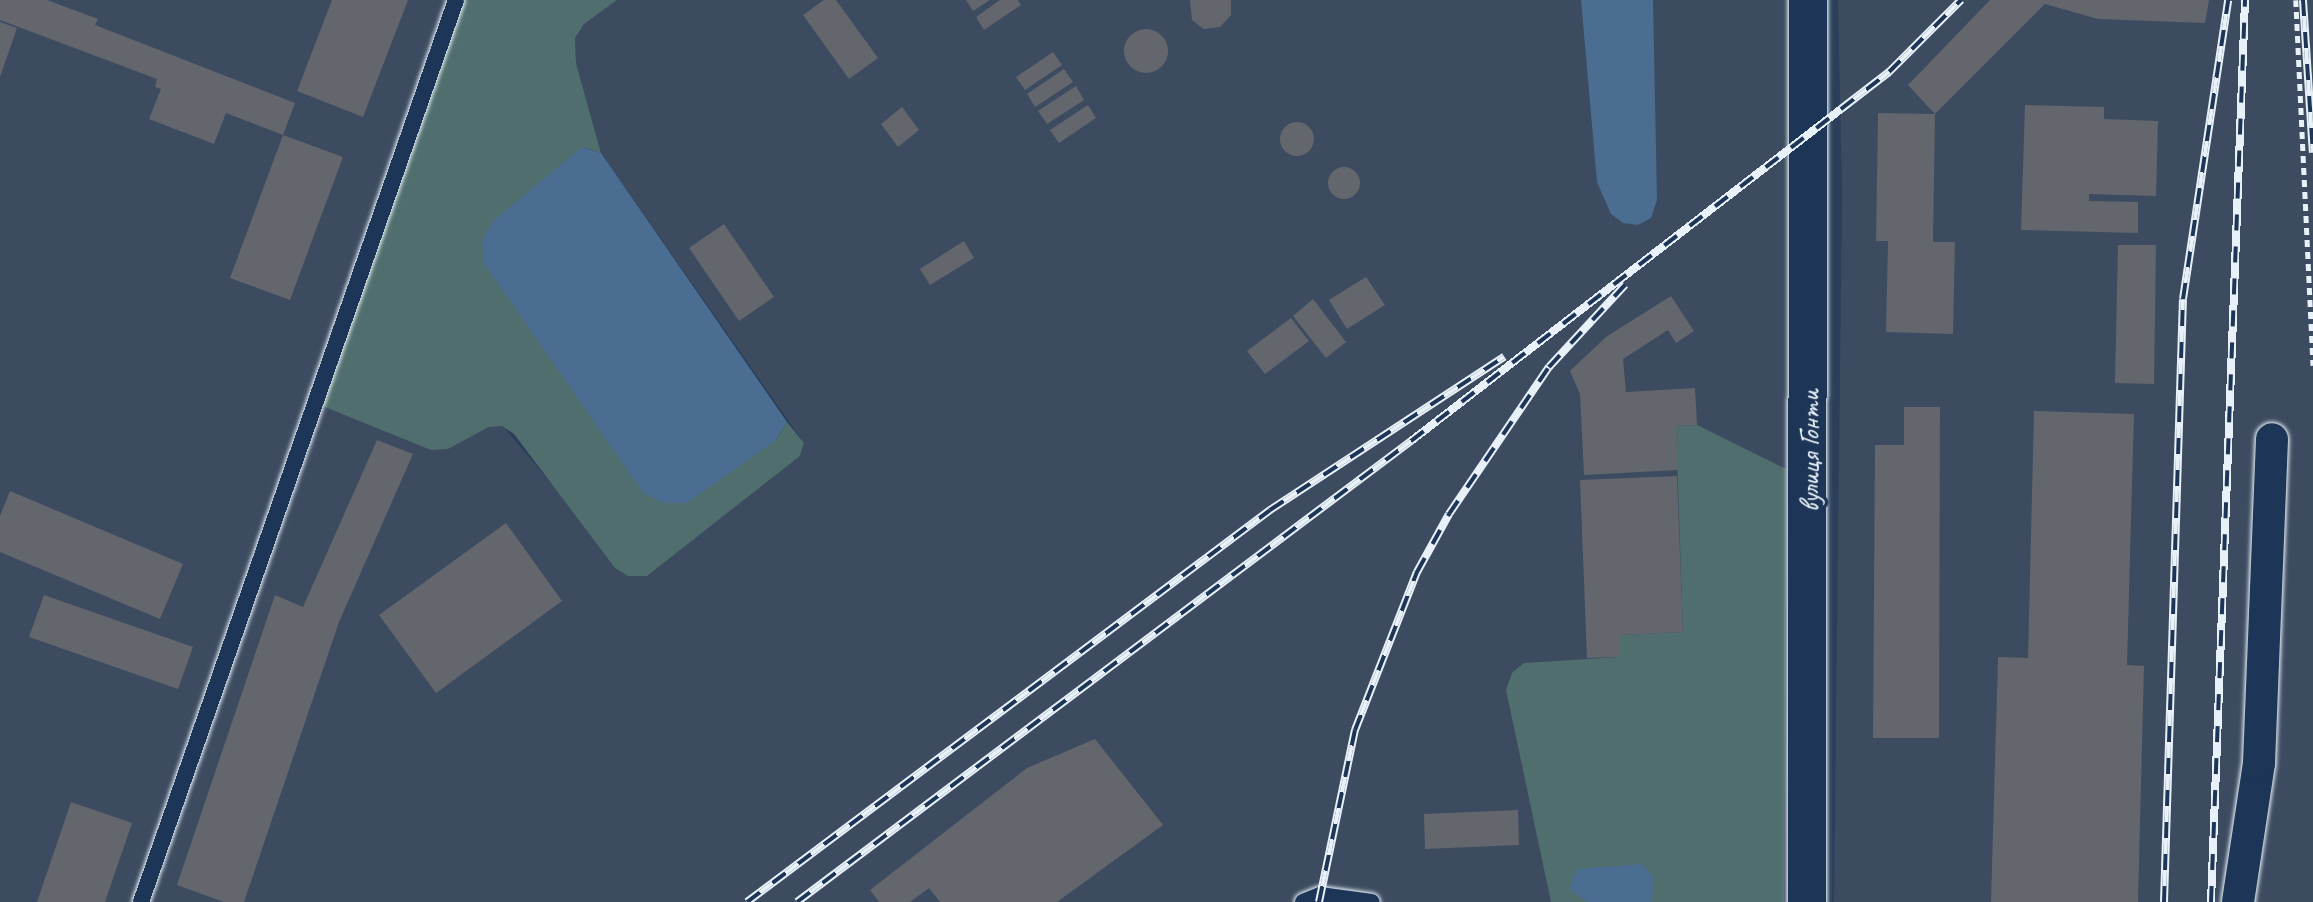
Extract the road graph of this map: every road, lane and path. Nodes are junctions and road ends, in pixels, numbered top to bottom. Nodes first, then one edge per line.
1 (456, 0) edge
2 (2296, 0) edge
3 (1815, 3) edge
4 (2313, 366) edge
5 (2272, 439) dead end
6 (141, 902) edge
7 (1303, 902) edge
8 (1372, 902) edge
9 (1807, 902) edge
10 (2238, 902) edge

1 - 6 lane
2 - 4 path
3 - 9 street, вулиця Гонти
5 - 10 street
7 - 8 lane

